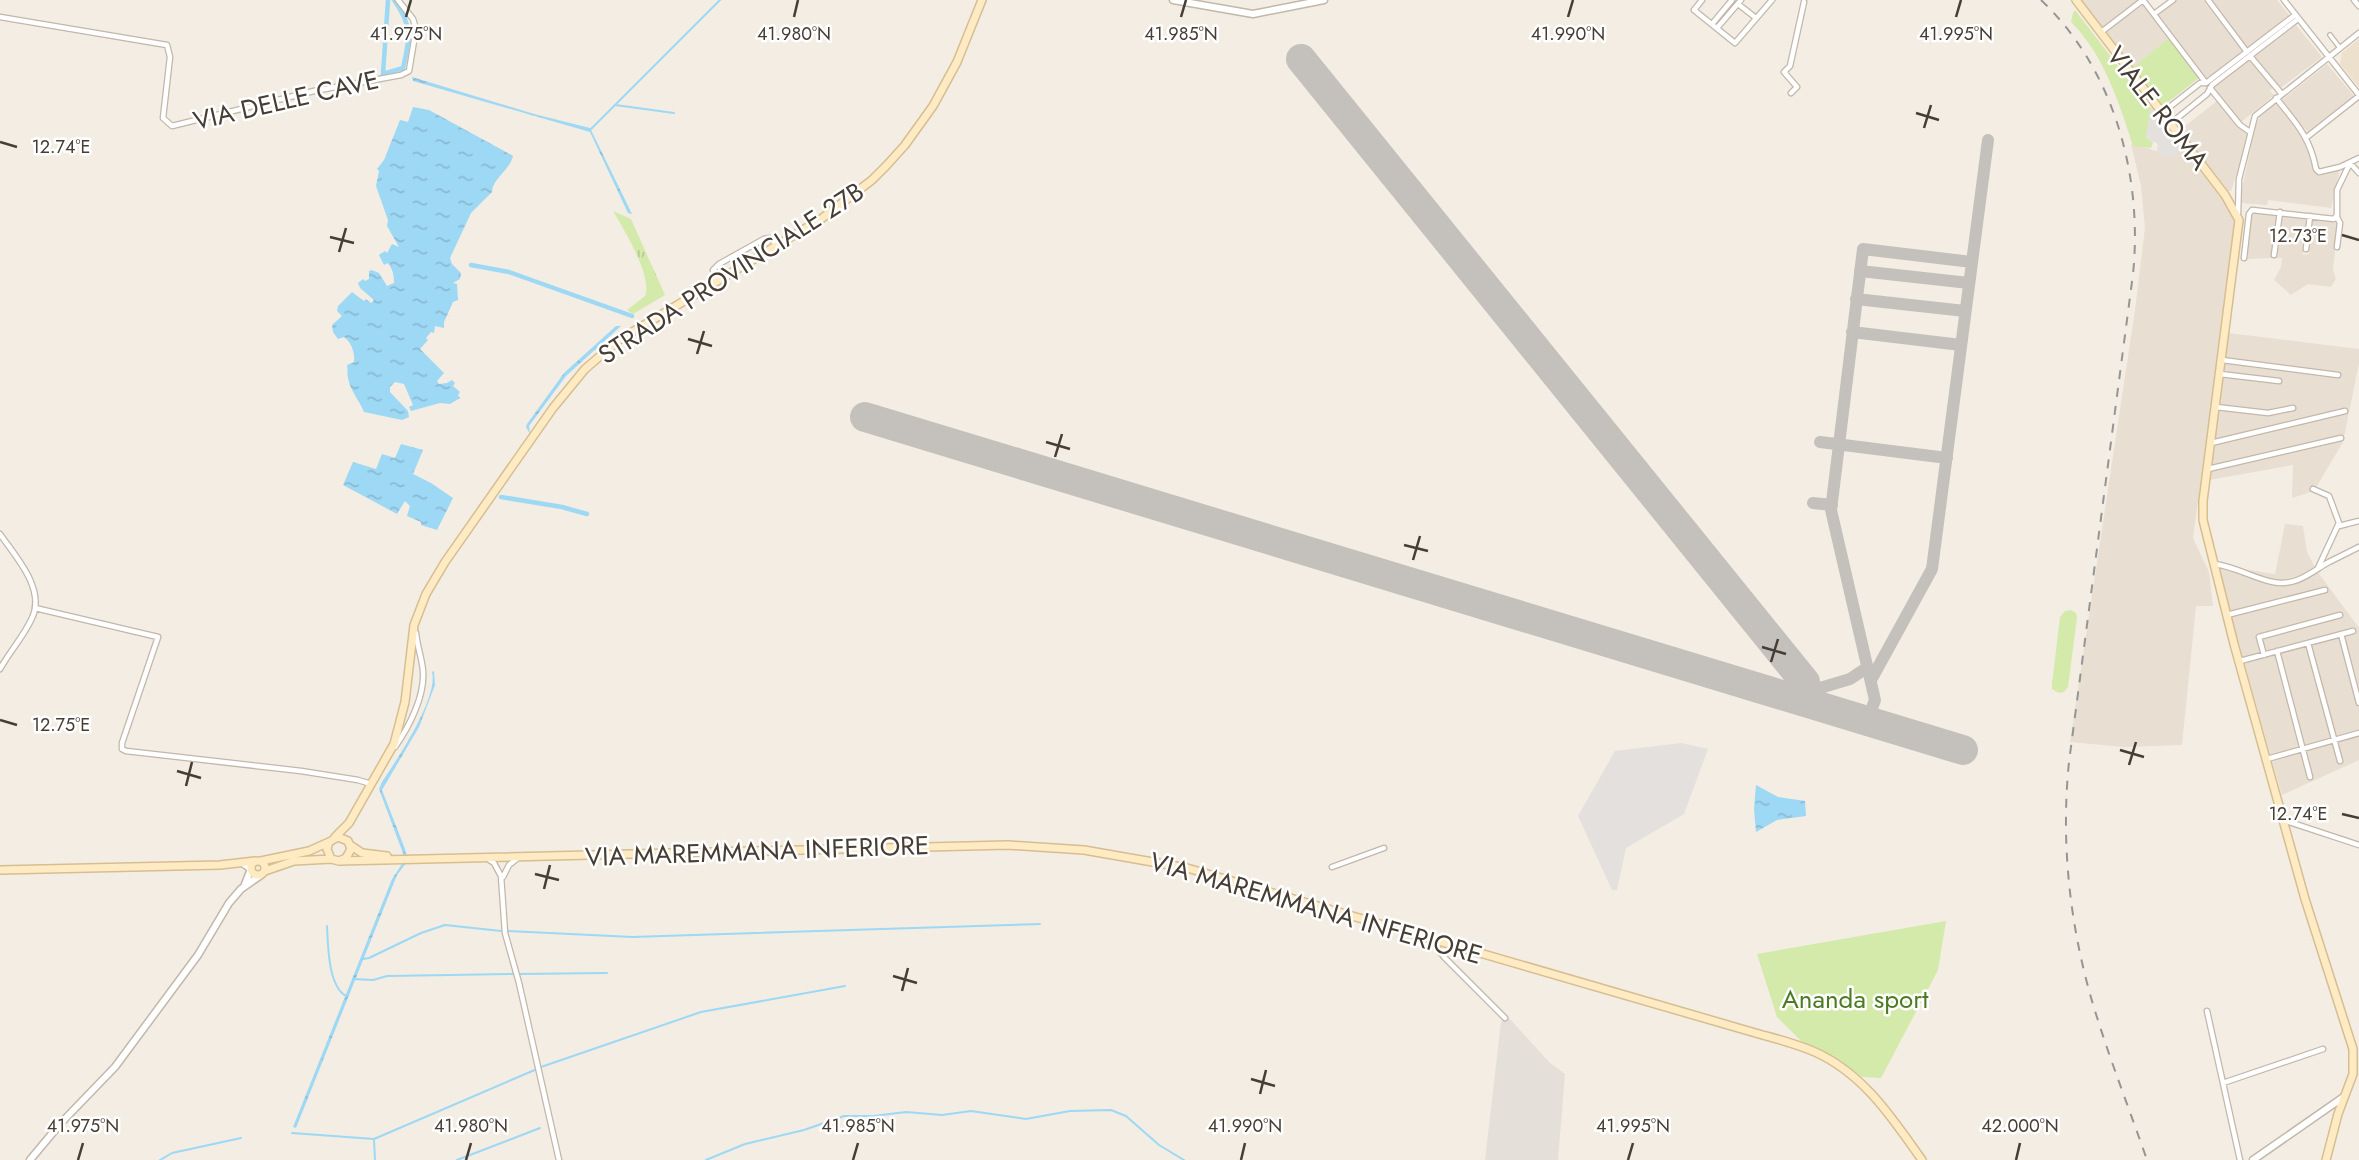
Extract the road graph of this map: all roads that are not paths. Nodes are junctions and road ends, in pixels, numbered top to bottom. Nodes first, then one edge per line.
1 (398, 0) edge
2 (982, 0) edge
3 (1173, 0) edge
4 (1324, 0) edge
5 (1702, 0) edge
6 (1732, 0) edge
7 (2076, 0) edge
8 (2143, 0) edge
9 (2173, 0) edge
10 (2208, 0) edge
11 (2284, 0) edge
12 (2354, 0) edge
13 (1770, 1) edge
14 (1804, 1) edge
15 (1740, 2) edge
16 (2359, 6) edge
17 (2154, 14) junction
18 (2297, 15) junction
19 (0, 17) edge
20 (1756, 18) junction
21 (1714, 26) junction
22 (2100, 33) junction
23 (2359, 33) edge
24 (2330, 35) dead end
25 (2340, 48) junction
26 (2249, 54) junction
27 (2328, 56) junction
28 (2208, 86) junction
29 (1791, 93) dead end
30 (2359, 95) edge
31 (2278, 96) junction
32 (2162, 113) junction
33 (2170, 124) junction
34 (2250, 132) junction
35 (2306, 137) junction
36 (2359, 158) edge
37 (2350, 163) junction
38 (2359, 173) edge
39 (2239, 185) junction
40 (2226, 196) junction
41 (2280, 212) junction
42 (2310, 216) junction
43 (2238, 217) junction
44 (2337, 217) junction
45 (777, 245) junction
46 (2337, 247) dead end
47 (2306, 249) dead end
48 (2274, 255) dead end
49 (2244, 258) dead end
50 (717, 282) junction
51 (2221, 360) junction
52 (2219, 374) junction
53 (2338, 375) dead end
54 (2279, 382) dead end
55 (2215, 407) junction
56 (2293, 408) dead end
57 (2345, 411) dead end
58 (2340, 438) dead end
59 (2210, 444) junction
60 (2207, 469) junction
61 (2313, 489) dead end
62 (2359, 522) edge
63 (2339, 526) junction
64 (0, 534) edge
65 (2359, 547) edge
66 (2214, 564) junction
67 (2318, 568) junction
68 (2325, 590) dead end
69 (35, 608) junction
70 (2227, 615) junction
71 (2340, 615) dead end
72 (416, 618) junction
73 (2353, 631) dead end
74 (2341, 634) junction
75 (2308, 643) junction
76 (2277, 652) junction
77 (2264, 655) junction
78 (2240, 661) junction
79 (423, 668) junction
80 (0, 669) edge
81 (408, 669) junction
82 (2359, 704) edge
83 (2359, 733) edge
84 (2334, 740) junction
85 (2302, 748) junction
86 (387, 759) junction
87 (2267, 759) junction
88 (2340, 761) dead end
89 (2310, 777) dead end
90 (372, 785) junction
91 (2283, 820) junction
92 (349, 823) junction
93 (332, 840) junction
94 (349, 843) junction
95 (2359, 845) edge
96 (1384, 848) dead end
97 (522, 857) junction
98 (484, 858) junction
99 (503, 858) junction
100 (398, 859) junction
101 (335, 860) junction
102 (258, 861) junction
103 (244, 864) junction
104 (1332, 867) dead end
105 (251, 869) junction
106 (0, 870) edge
107 (263, 873) junction
108 (502, 877) junction
109 (241, 889) junction
110 (1431, 939) junction
111 (2207, 1011) dead end
112 (1506, 1018) dead end
113 (2323, 1049) dead end
114 (2356, 1073) edge
115 (2223, 1083) junction
116 (2345, 1096) junction
117 (30, 1160) edge
118 (559, 1160) edge
119 (1922, 1160) edge
120 (2240, 1160) edge
121 (2253, 1160) edge
122 (2326, 1160) edge

1 - 19 street, VIA DELLE CAVE
2 - 45 main road, STRADA PROVINCIALE 27B
3 - 4 street
5 - 21 street
6 - 21 street
7 - 22 main road, VIALE ROMA
8 - 17 street
8 - 22 street
9 - 17 street
10 - 26 street
11 - 18 street
12 - 16 street
13 - 20 street
14 - 29 street
15 - 20 street
15 - 21 street
17 - 28 street
18 - 26 street
18 - 27 street
20 - 21 street
22 - 32 main road, VIALE ROMA
23 - 25 street
24 - 25 street
25 - 27 street
26 - 28 street
26 - 31 street
27 - 30 street
27 - 31 street
28 - 32 street
28 - 33 street
28 - 34 street
30 - 35 street
31 - 34 street
31 - 35 street
32 - 33 main road, VIALE ROMA
33 - 40 main road, VIALE ROMA
34 - 39 street
35 - 37 street
36 - 37 street
37 - 38 street
37 - 44 street
39 - 40 street
39 - 43 street
40 - 43 main road, VIALE ROMA
41 - 42 street
41 - 48 street
41 - 49 street
42 - 44 street
42 - 47 street
43 - 51 main road
44 - 46 street
45 - 50 main road, STRADA PROVINCIALE 27B
45 - 50 street
50 - 72 main road, STRADA PROVINCIALE 27B
51 - 52 main road
51 - 53 street
52 - 54 street
52 - 55 main road
55 - 56 street
55 - 59 main road
57 - 59 street
58 - 60 street
59 - 60 main road
60 - 66 main road
61 - 63 street
62 - 63 street
63 - 67 street
64 - 69 street
65 - 67 street
66 - 67 street
66 - 70 main road
68 - 70 street
69 - 80 street
69 - 90 street
70 - 78 main road
71 - 77 street
72 - 79 street
72 - 81 main road
73 - 74 street
74 - 75 street
74 - 82 street
75 - 76 street
75 - 84 street
76 - 77 street
76 - 85 street
77 - 78 street
78 - 87 main road
79 - 81 street
79 - 86 street
81 - 86 main road
83 - 84 street
84 - 85 street
84 - 88 street
85 - 87 street
85 - 89 street
86 - 90 main road
87 - 91 main road
90 - 92 main road
91 - 95 street
91 - 114 main road
92 - 93 main road
92 - 94 main road
93 - 94 main road
93 - 101 main road
93 - 102 main road
94 - 100 main road, VIA MAREMMANA INFERIORE
94 - 101 main road
96 - 104 street
97 - 99 main road, VIA MAREMMANA INFERIORE
97 - 108 street
97 - 110 main road, VIA MAREMMANA INFERIORE
98 - 99 main road, VIA MAREMMANA INFERIORE
98 - 100 main road, VIA MAREMMANA INFERIORE
98 - 108 street
99 - 108 street
100 - 101 main road, VIA MAREMMANA INFERIORE
101 - 107 main road, VIA MAREMMANA INFERIORE
102 - 103 main road
102 - 105 main road
102 - 107 main road
103 - 105 street
103 - 106 main road
105 - 107 main road
105 - 109 street
107 - 109 street
108 - 118 street
109 - 117 street
110 - 112 street
110 - 119 main road, VIA MAREMMANA INFERIORE
111 - 115 street
113 - 115 street
114 - 116 main road
115 - 120 street
116 - 121 street
116 - 122 main road

